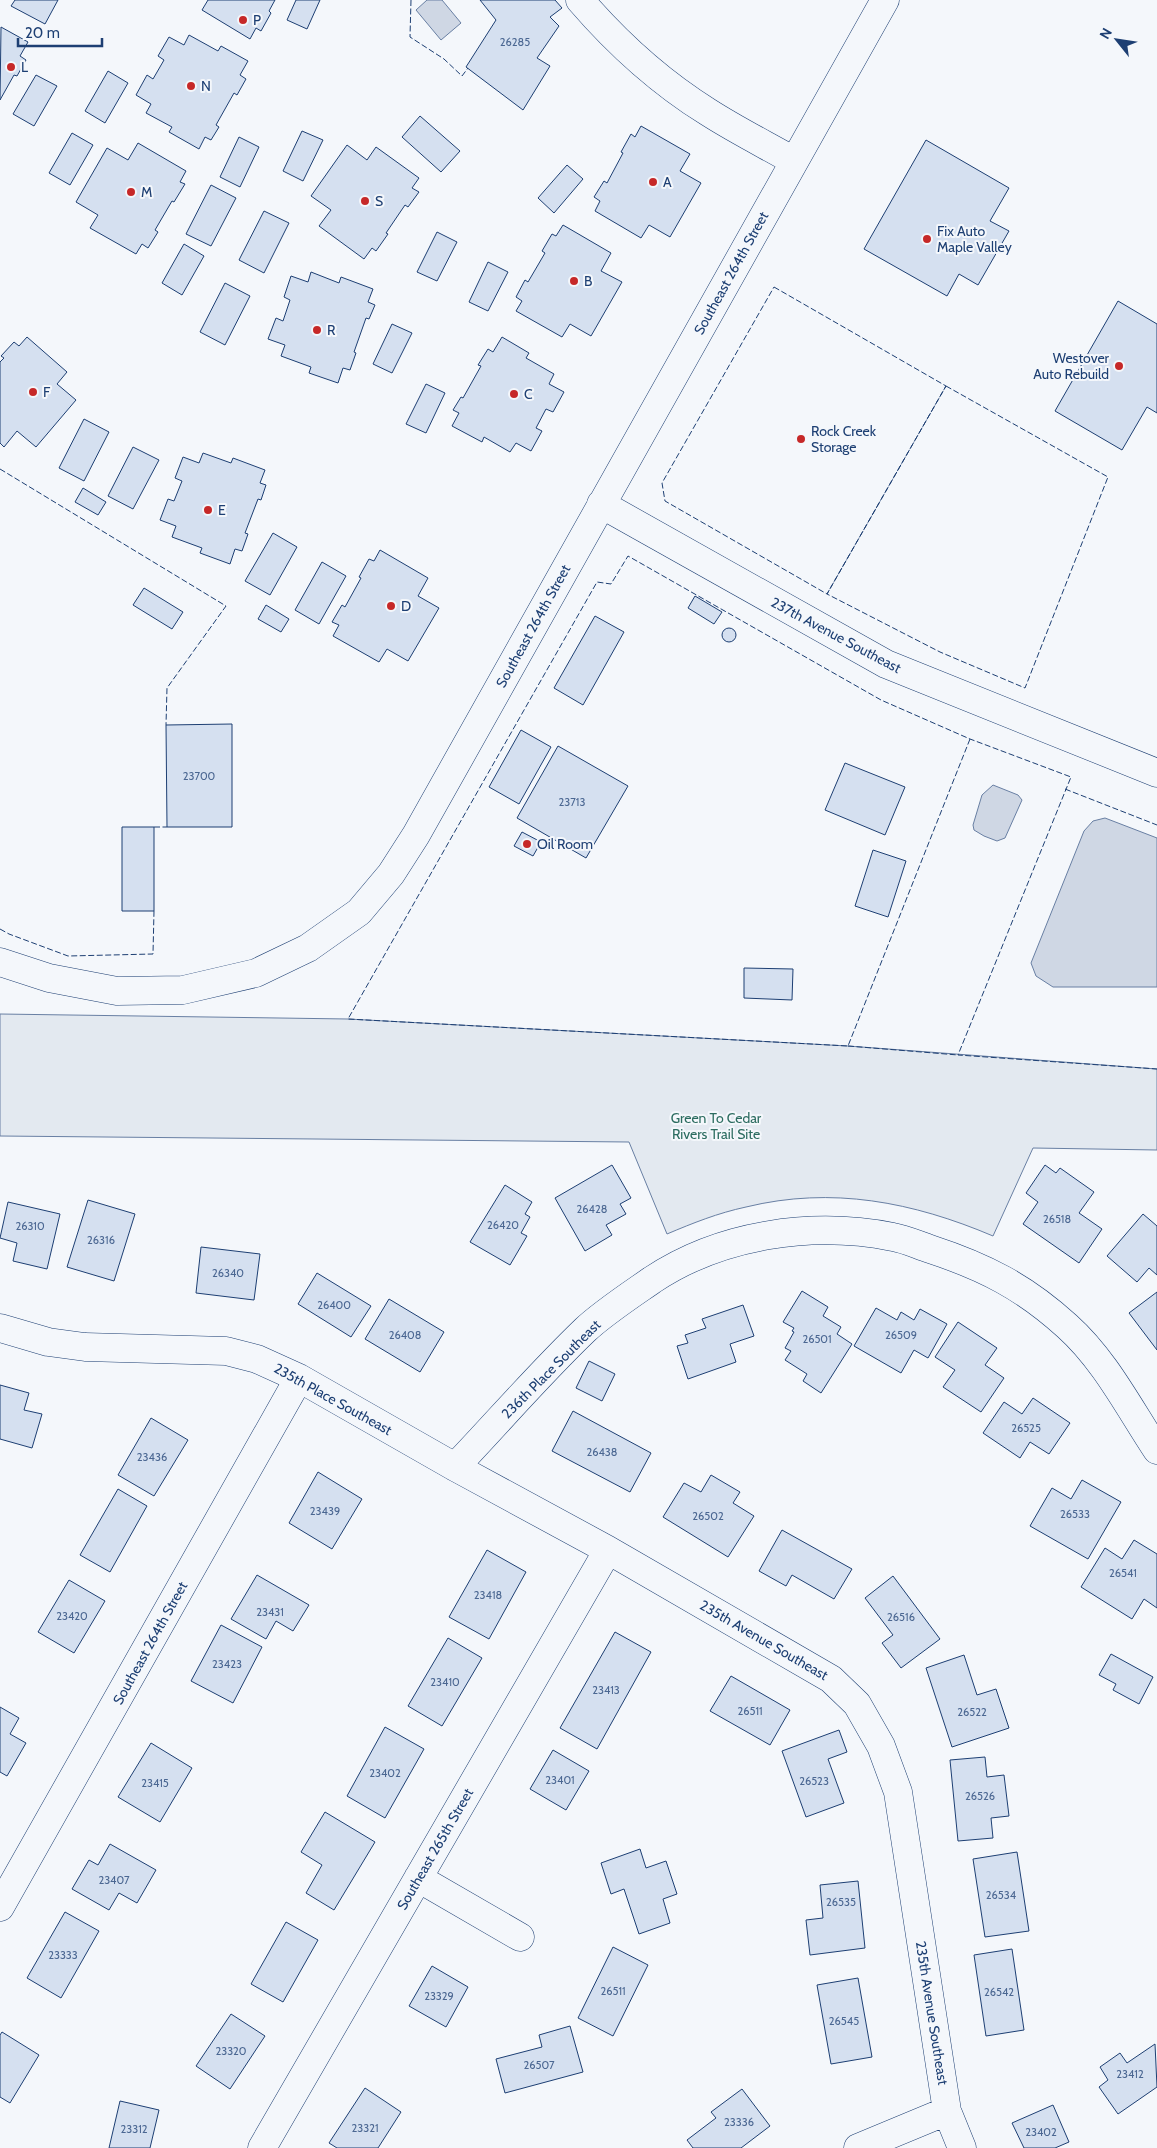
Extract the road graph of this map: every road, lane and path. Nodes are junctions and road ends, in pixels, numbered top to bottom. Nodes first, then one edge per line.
1 (580, 0) edge
2 (884, 0) edge
3 (794, 161) junction
4 (602, 504) junction
5 (1147, 769) edge
6 (0, 962) edge
7 (0, 1328) edge
8 (299, 1378) junction
9 (1157, 1450) edge
10 (455, 1467) junction
11 (608, 1550) junction
12 (418, 1878) junction
13 (0, 1907) edge
14 (520, 1937) dead end
15 (947, 2111) junction
16 (262, 2148) edge
17 (858, 2148) edge
18 (962, 2148) edge

1 - 3 street
2 - 3 street, Southeast 264th Street
3 - 4 street, Southeast 264th Street
4 - 5 street, 237th Avenue Southeast
4 - 6 street, Southeast 264th Street
7 - 8 street, 235th Place Southeast
8 - 10 street, 235th Place Southeast
8 - 13 street, Southeast 264th Street
9 - 10 street, 236th Place Southeast
10 - 11 street, 235th Avenue Southeast
11 - 12 street, Southeast 265th Street
11 - 15 street, 235th Avenue Southeast
12 - 14 street
12 - 16 street, Southeast 265th Street
15 - 17 street
15 - 18 street, 235th Avenue Southeast

